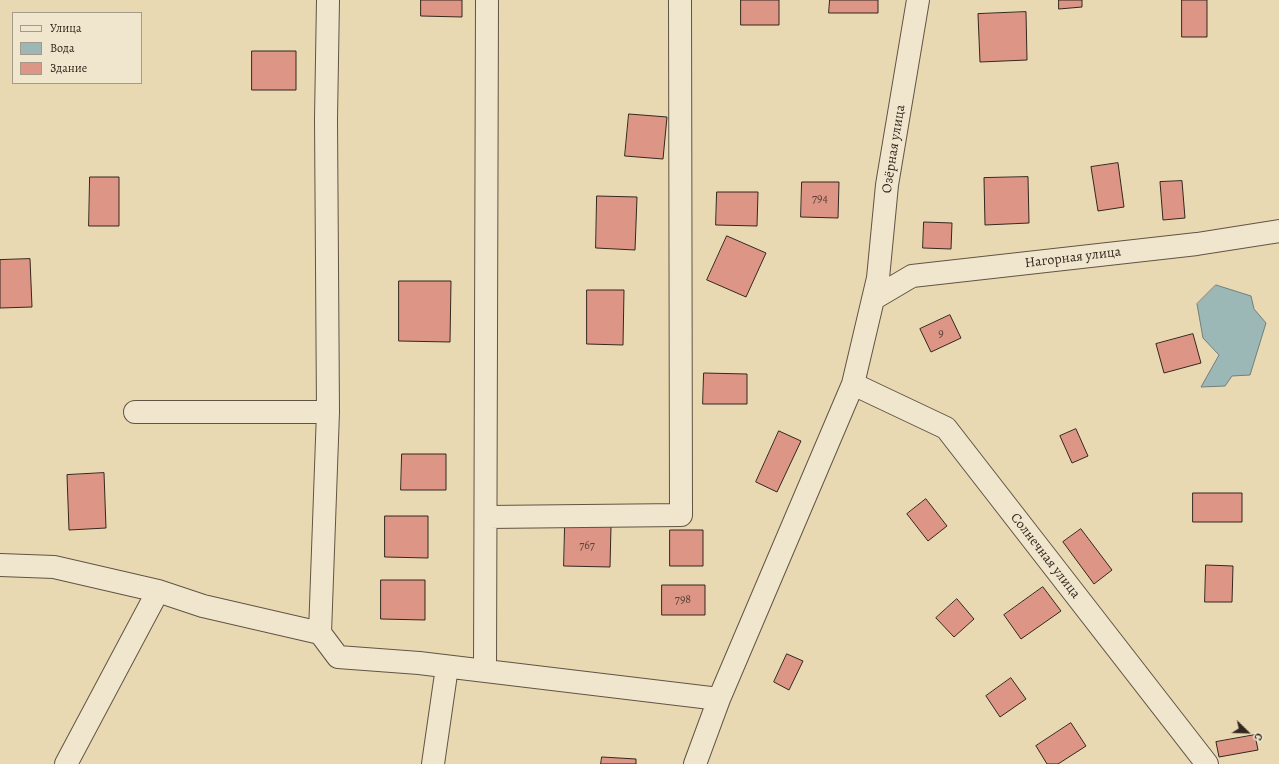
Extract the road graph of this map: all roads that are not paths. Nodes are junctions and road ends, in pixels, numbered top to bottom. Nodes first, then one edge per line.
1 (328, 0) edge
2 (487, 0) edge
3 (680, 0) edge
4 (918, 0) edge
5 (1279, 232) edge
6 (873, 299) junction
7 (853, 384) junction
8 (135, 412) dead end
9 (328, 412) junction
10 (487, 516) junction
11 (0, 565) edge
12 (158, 592) junction
13 (320, 633) junction
14 (447, 667) junction
15 (485, 671) junction
16 (718, 699) junction
17 (698, 762) edge
18 (66, 764) edge
19 (433, 764) edge
20 (1207, 764) edge

1 - 9 street
2 - 10 street
3 - 10 street
4 - 6 street, Озёрная улица
5 - 6 street, Нагорная улица
6 - 7 street, Озёрная улица
7 - 16 street, Озёрная улица
7 - 20 street, Солнечная улица
8 - 9 street
9 - 13 street
10 - 15 street
11 - 12 street
12 - 13 street
12 - 18 street
13 - 14 street
14 - 15 street
14 - 19 street
15 - 16 street
16 - 17 street, Озёрная улица

